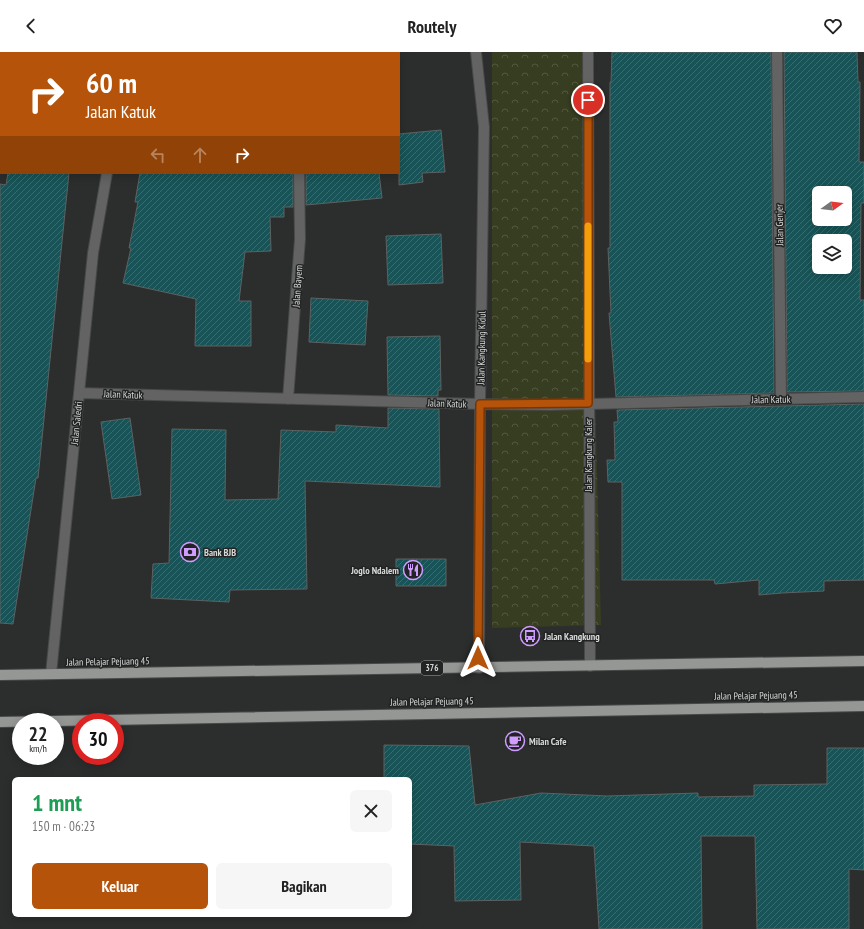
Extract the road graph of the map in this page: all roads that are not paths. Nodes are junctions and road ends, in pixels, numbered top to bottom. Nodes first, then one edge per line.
1 (476, 52) edge
2 (588, 52) edge
3 (777, 52) edge
4 (107, 174) edge
5 (299, 174) edge
6 (79, 393) junction
7 (864, 397) edge
8 (288, 399) junction
9 (781, 399) junction
10 (588, 403) junction
11 (480, 404) junction
12 (864, 662) edge
13 (590, 666) junction
14 (478, 668) junction
15 (51, 674) junction
16 (0, 675) edge
17 (864, 706) edge
18 (0, 722) edge

1 - 11 street, Jalan Kangkung Kidul
2 - 10 street, Jalan Kangkung Kaler
3 - 9 street, Jalan Genjer
4 - 6 street, Jalan Saledri
5 - 8 street, Jalan Bayem
6 - 8 street, Jalan Katuk
6 - 15 street, Jalan Saledri
7 - 9 street, Jalan Katuk
8 - 11 street, Jalan Katuk
9 - 10 street, Jalan Katuk
10 - 11 street, Jalan Katuk
10 - 13 street, Jalan Kangkung Kaler
11 - 14 street, Jalan Kangkung Kidul
12 - 13 main road, Jalan Pelajar Pejuang 45 / 376
13 - 14 main road, Jalan Pelajar Pejuang 45 / 376
14 - 15 main road, Jalan Pelajar Pejuang 45 / 376
15 - 16 main road, Jalan Pelajar Pejuang 45 / 376
17 - 18 main road, Jalan Pelajar Pejuang 45

